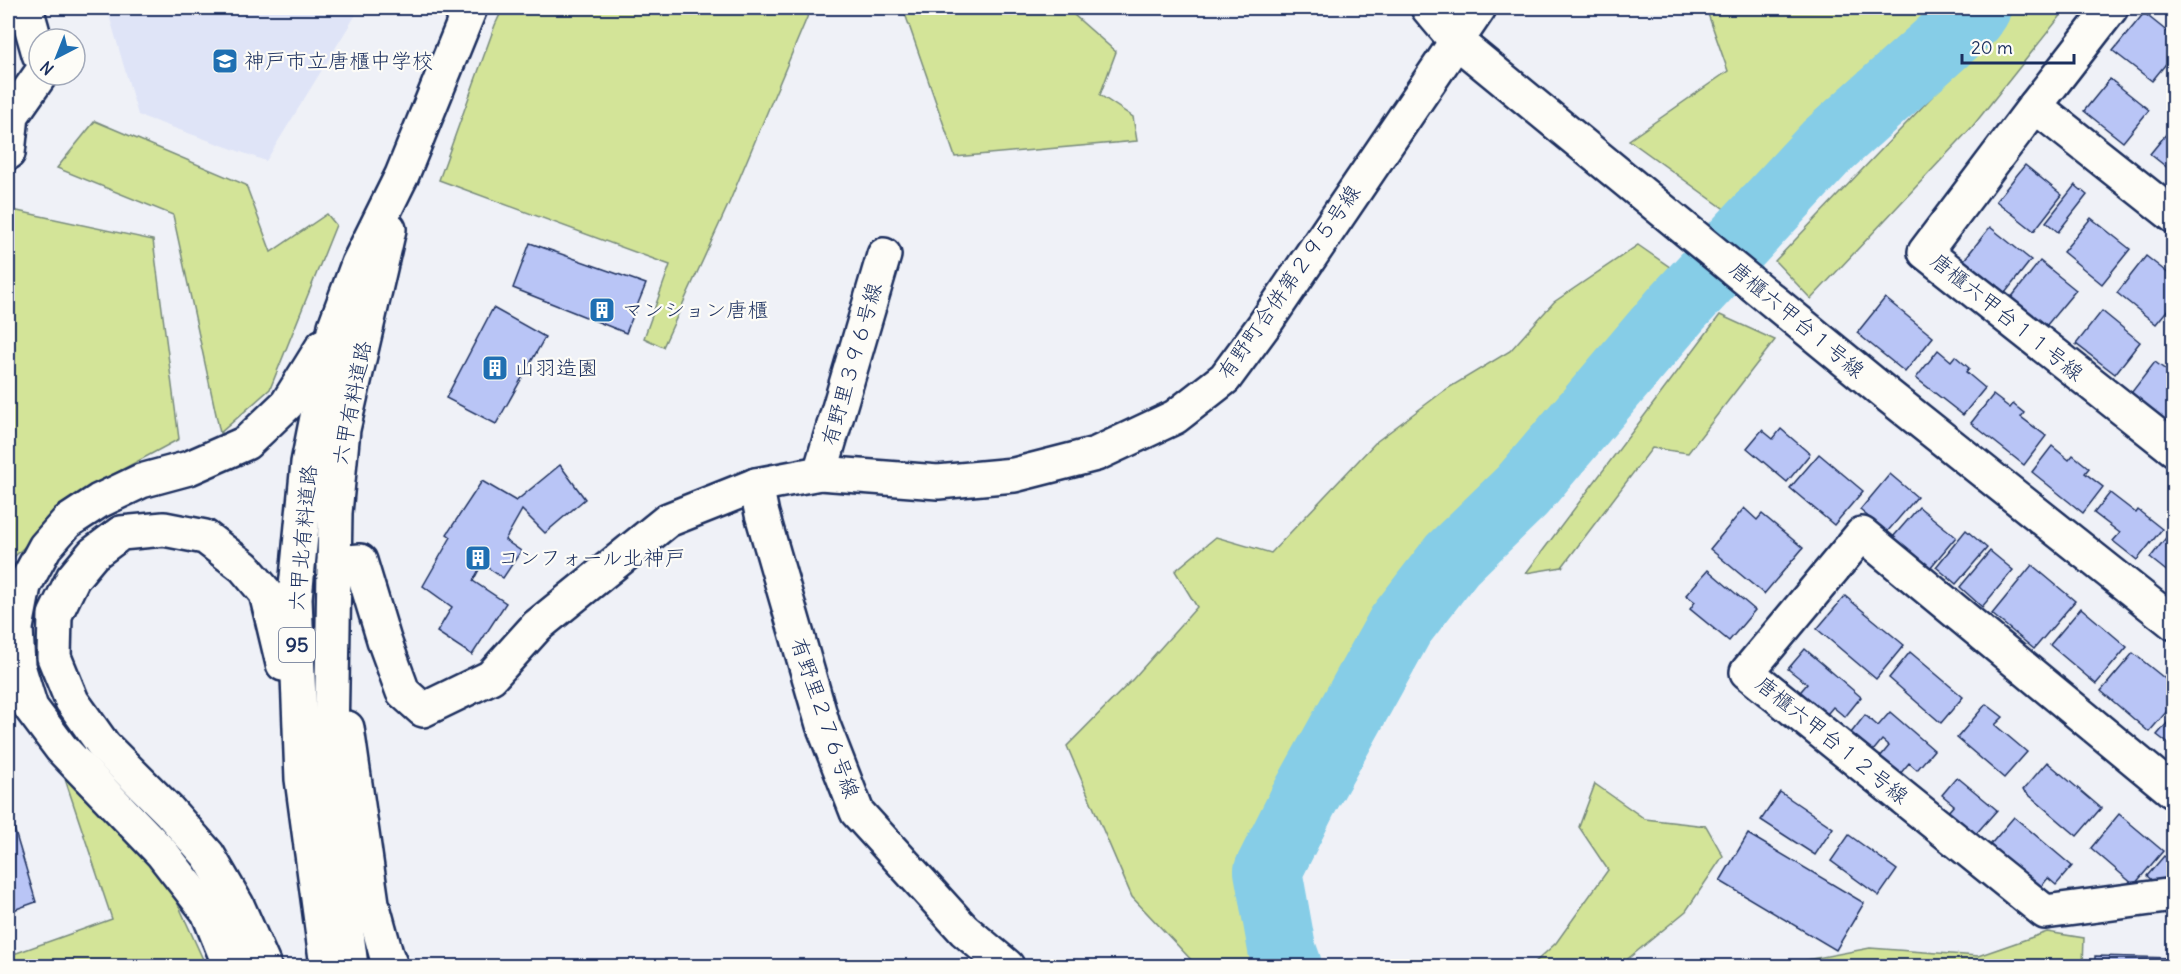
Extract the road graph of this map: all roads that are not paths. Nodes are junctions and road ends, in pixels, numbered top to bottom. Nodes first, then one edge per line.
1 (26, 8) edge
2 (471, 8) edge
3 (1428, 8) edge
4 (1479, 8) edge
5 (2111, 8) edge
6 (31, 27) edge
7 (1455, 40) junction
8 (31, 87) edge
9 (2035, 106) junction
10 (10, 116) edge
11 (8, 153) edge
12 (402, 175) junction
13 (2174, 216) edge
14 (884, 255) dead end
15 (335, 326) junction
16 (2174, 449) edge
17 (820, 473) junction
18 (756, 485) junction
19 (334, 563) junction
20 (2174, 622) edge
21 (334, 635) junction
22 (302, 779) junction
23 (2174, 792) edge
24 (2174, 895) edge
25 (251, 962) edge
26 (327, 966) edge
27 (351, 966) edge
28 (392, 966) edge
29 (1007, 966) edge

1 - 6 street
2 - 12 street, 六甲有料道路 / 95
3 - 7 street, 唐櫃六甲台１号線
4 - 7 street, 有野町合併第２９５号線
5 - 9 street
7 - 17 street, 有野町合併第２９５号線
7 - 20 street, 唐櫃六甲台１号線
8 - 10 street
9 - 13 street
9 - 16 street, 唐櫃六甲台１１号線
10 - 11 street
12 - 15 street, 六甲有料道路 / 95
12 - 19 street, 六甲有料道路 / 95
14 - 17 street, 有野里３９６号線
15 - 22 street, 六甲北有料道路 / 95
15 - 25 street
17 - 18 street, 有野町合併第２９５号線
18 - 19 street, 有野町合併第２９５号線
18 - 29 street, 有野里２７６号線
19 - 21 street, 六甲有料道路 / 95
21 - 27 street, 95
21 - 28 street
22 - 25 street
22 - 26 street, 六甲北有料道路 / 95
23 - 24 street, 唐櫃六甲台１２号線

